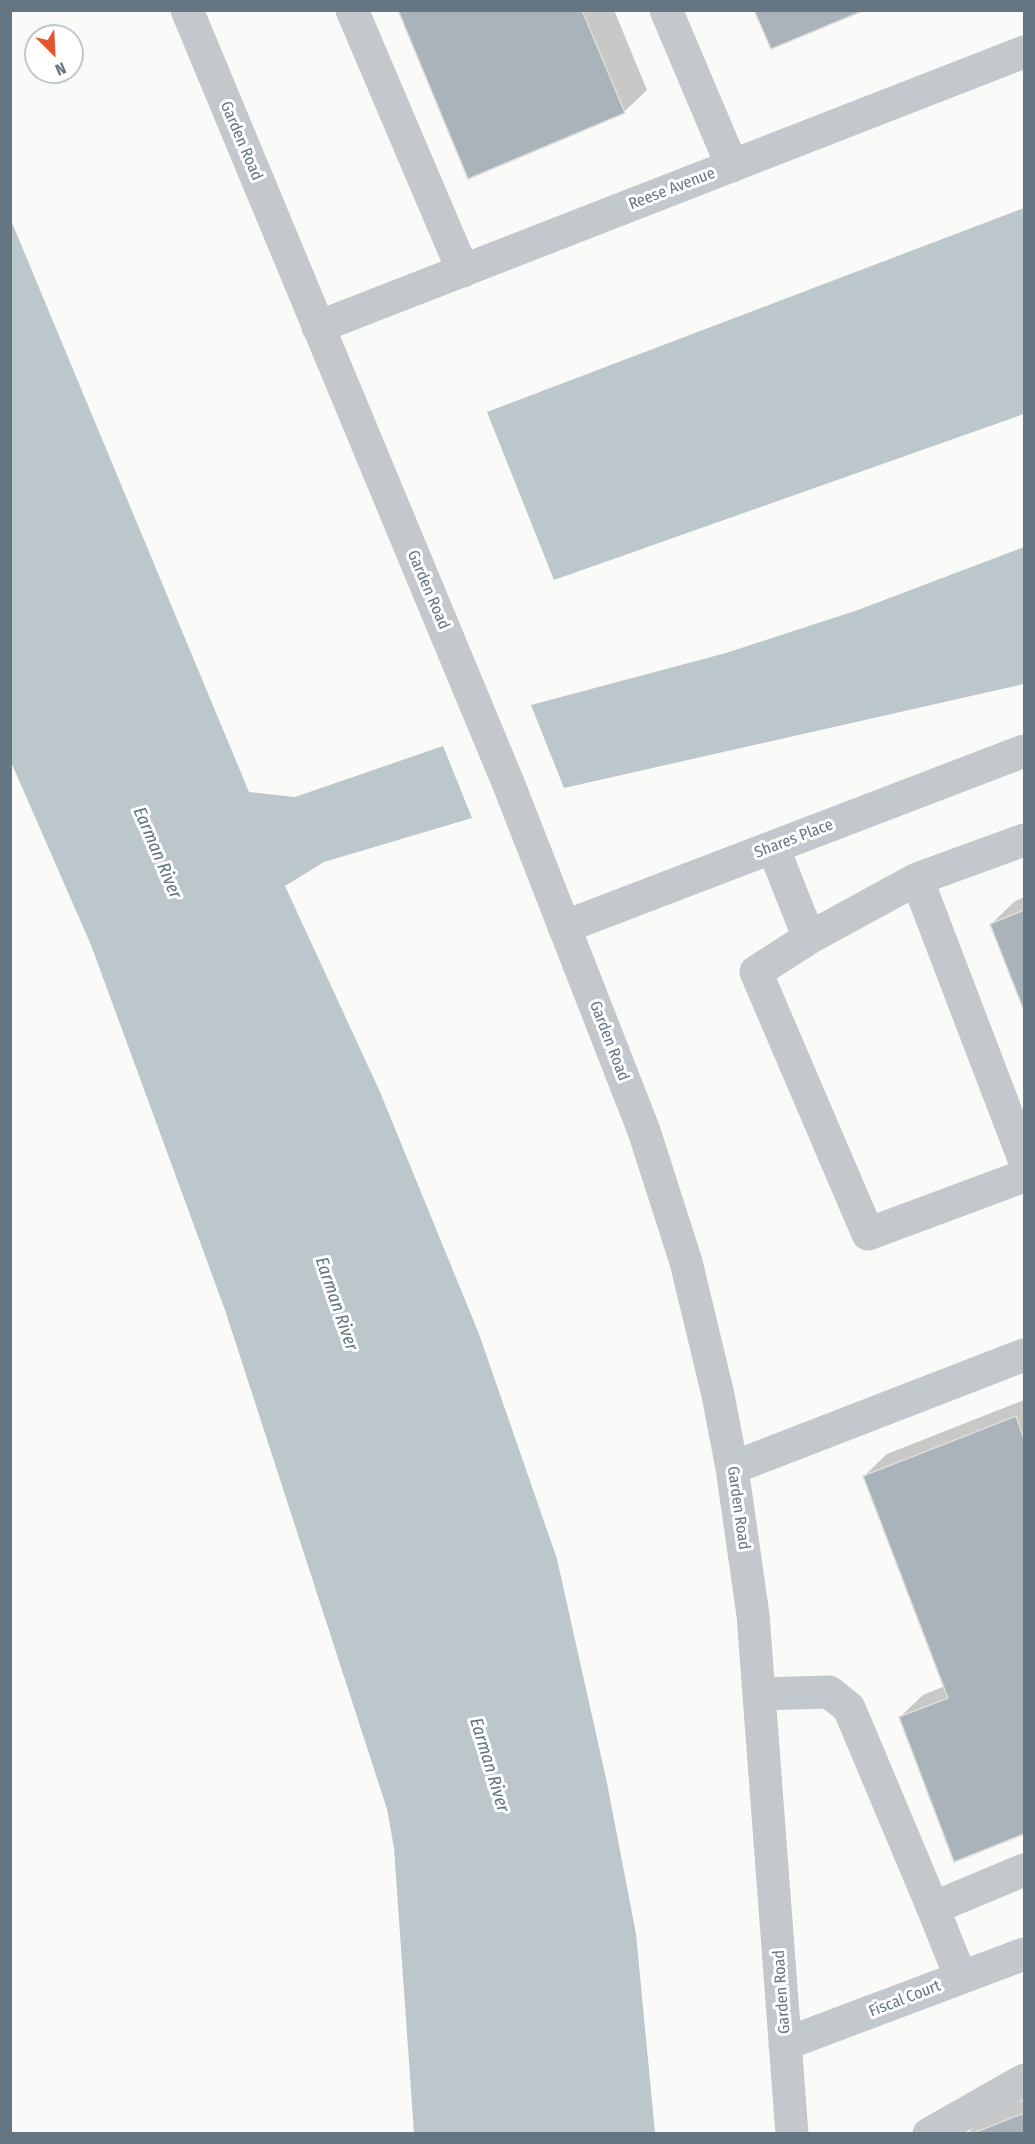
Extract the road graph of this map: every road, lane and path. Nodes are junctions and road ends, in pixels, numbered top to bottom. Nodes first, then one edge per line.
1 (187, 10) edge
2 (352, 10) edge
3 (666, 10) edge
4 (1024, 52) edge
5 (732, 166) junction
6 (463, 271) junction
7 (318, 327) junction
8 (1024, 751) edge
9 (1024, 840) edge
10 (773, 847) junction
11 (917, 879) junction
12 (564, 927) junction
13 (809, 938) junction
14 (1024, 1159) edge
15 (1024, 1176) edge
16 (1023, 1360) edge
17 (732, 1467) junction
18 (759, 1694) junction
19 (1024, 1870) edge
20 (933, 1908) junction
21 (1024, 1954) edge
22 (961, 1978) junction
23 (786, 2044) junction
24 (1024, 2080) edge
25 (792, 2133) edge
26 (929, 2133) edge

1 - 7 street, Garden Road
2 - 6 street
3 - 5 street
4 - 5 street, Reese Avenue
5 - 6 street, Reese Avenue
6 - 7 street, Reese Avenue
7 - 12 street, Garden Road
8 - 10 street, Shares Place
9 - 11 street
10 - 12 street, Shares Place
10 - 13 street
11 - 13 street
11 - 14 street
12 - 17 street, Garden Road
13 - 15 street
16 - 17 street
17 - 18 street, Garden Road
18 - 20 street
18 - 23 street, Garden Road
19 - 20 street
20 - 22 street
21 - 22 street, Fiscal Court
22 - 23 street, Fiscal Court
23 - 25 street, Garden Road
24 - 26 street

